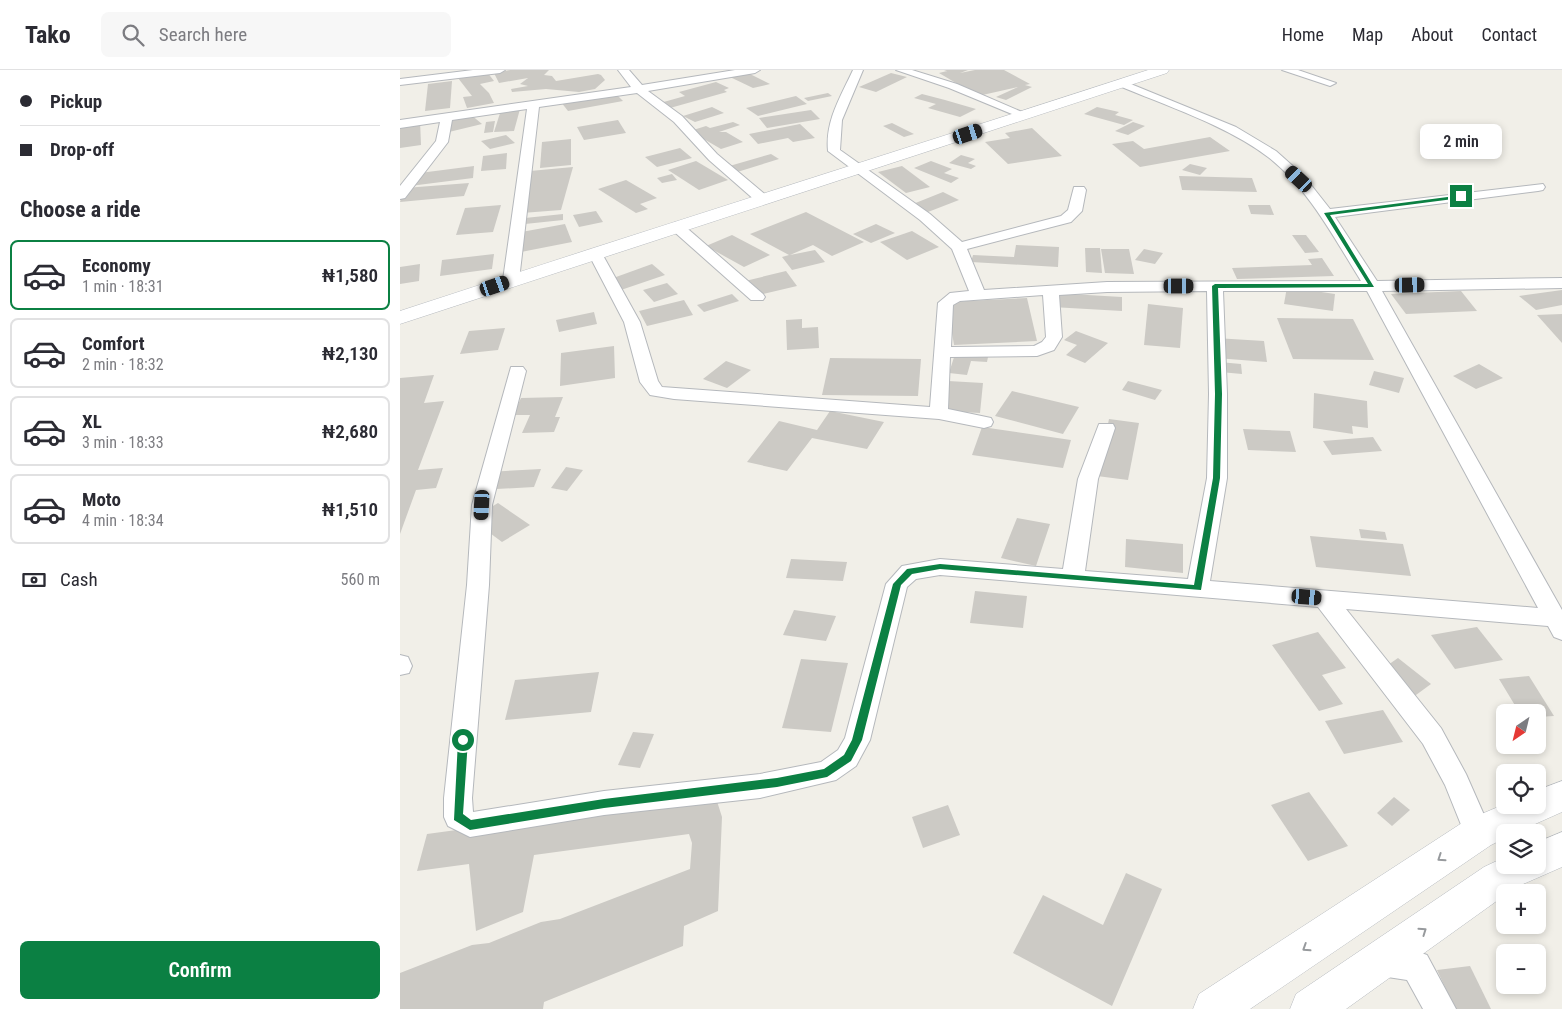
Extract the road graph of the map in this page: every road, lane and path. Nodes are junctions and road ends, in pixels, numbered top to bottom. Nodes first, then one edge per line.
1 (493, 70) edge
2 (623, 70) edge
3 (755, 70) edge
4 (858, 70) edge
5 (901, 70) edge
6 (1162, 70) edge
7 (1287, 70) edge
8 (400, 82) edge
9 (1121, 83) junction
10 (1330, 83) dead end
11 (639, 89) junction
12 (533, 105) junction
13 (1023, 116) junction
14 (447, 117) junction
15 (400, 124) edge
16 (859, 170) junction
17 (1538, 186) dead end
18 (1079, 190) dead end
19 (400, 195) edge
20 (762, 200) junction
21 (1326, 214) junction
22 (676, 226) junction
23 (959, 247) junction
24 (595, 253) junction
25 (511, 280) junction
26 (1562, 282) edge
27 (1215, 286) junction
28 (1372, 286) junction
29 (1052, 290) junction
30 (978, 294) junction
31 (757, 297) dead end
32 (400, 318) edge
33 (942, 352) junction
34 (516, 371) dead end
35 (938, 414) junction
36 (984, 422) dead end
37 (1106, 428) dead end
38 (1073, 578) junction
39 (1198, 588) junction
40 (1325, 599) junction
41 (1559, 625) edge
42 (1562, 796) edge
43 (1478, 833) junction
44 (1562, 849) edge
45 (1546, 856) edge
46 (1508, 874) edge
47 (1381, 961) junction
48 (1214, 1009) edge
49 (1311, 1009) edge
50 (1440, 1009) edge

1 - 8 street
2 - 11 street
3 - 11 street
4 - 16 street
5 - 13 street
6 - 9 main road
7 - 10 street
9 - 13 main road
9 - 21 street
11 - 12 street
11 - 20 street
12 - 14 street
12 - 25 street
13 - 16 main road
14 - 15 street
14 - 19 street
16 - 20 main road
16 - 23 street
17 - 21 street
18 - 23 street
20 - 22 main road
21 - 28 street
22 - 24 main road
22 - 31 street
23 - 30 street
24 - 25 main road
24 - 35 street
25 - 32 main road
26 - 28 street
27 - 28 street
27 - 29 street
27 - 39 street
28 - 41 street
29 - 30 street
29 - 33 street
30 - 33 street
33 - 35 street
34 - 38 street
35 - 36 street
37 - 38 street
38 - 39 street
39 - 40 street
40 - 41 street
40 - 43 street
42 - 43 main road
43 -> 48 main road
44 - 45 main road
47 -> 46 main road
47 - 49 main road
47 - 50 street

